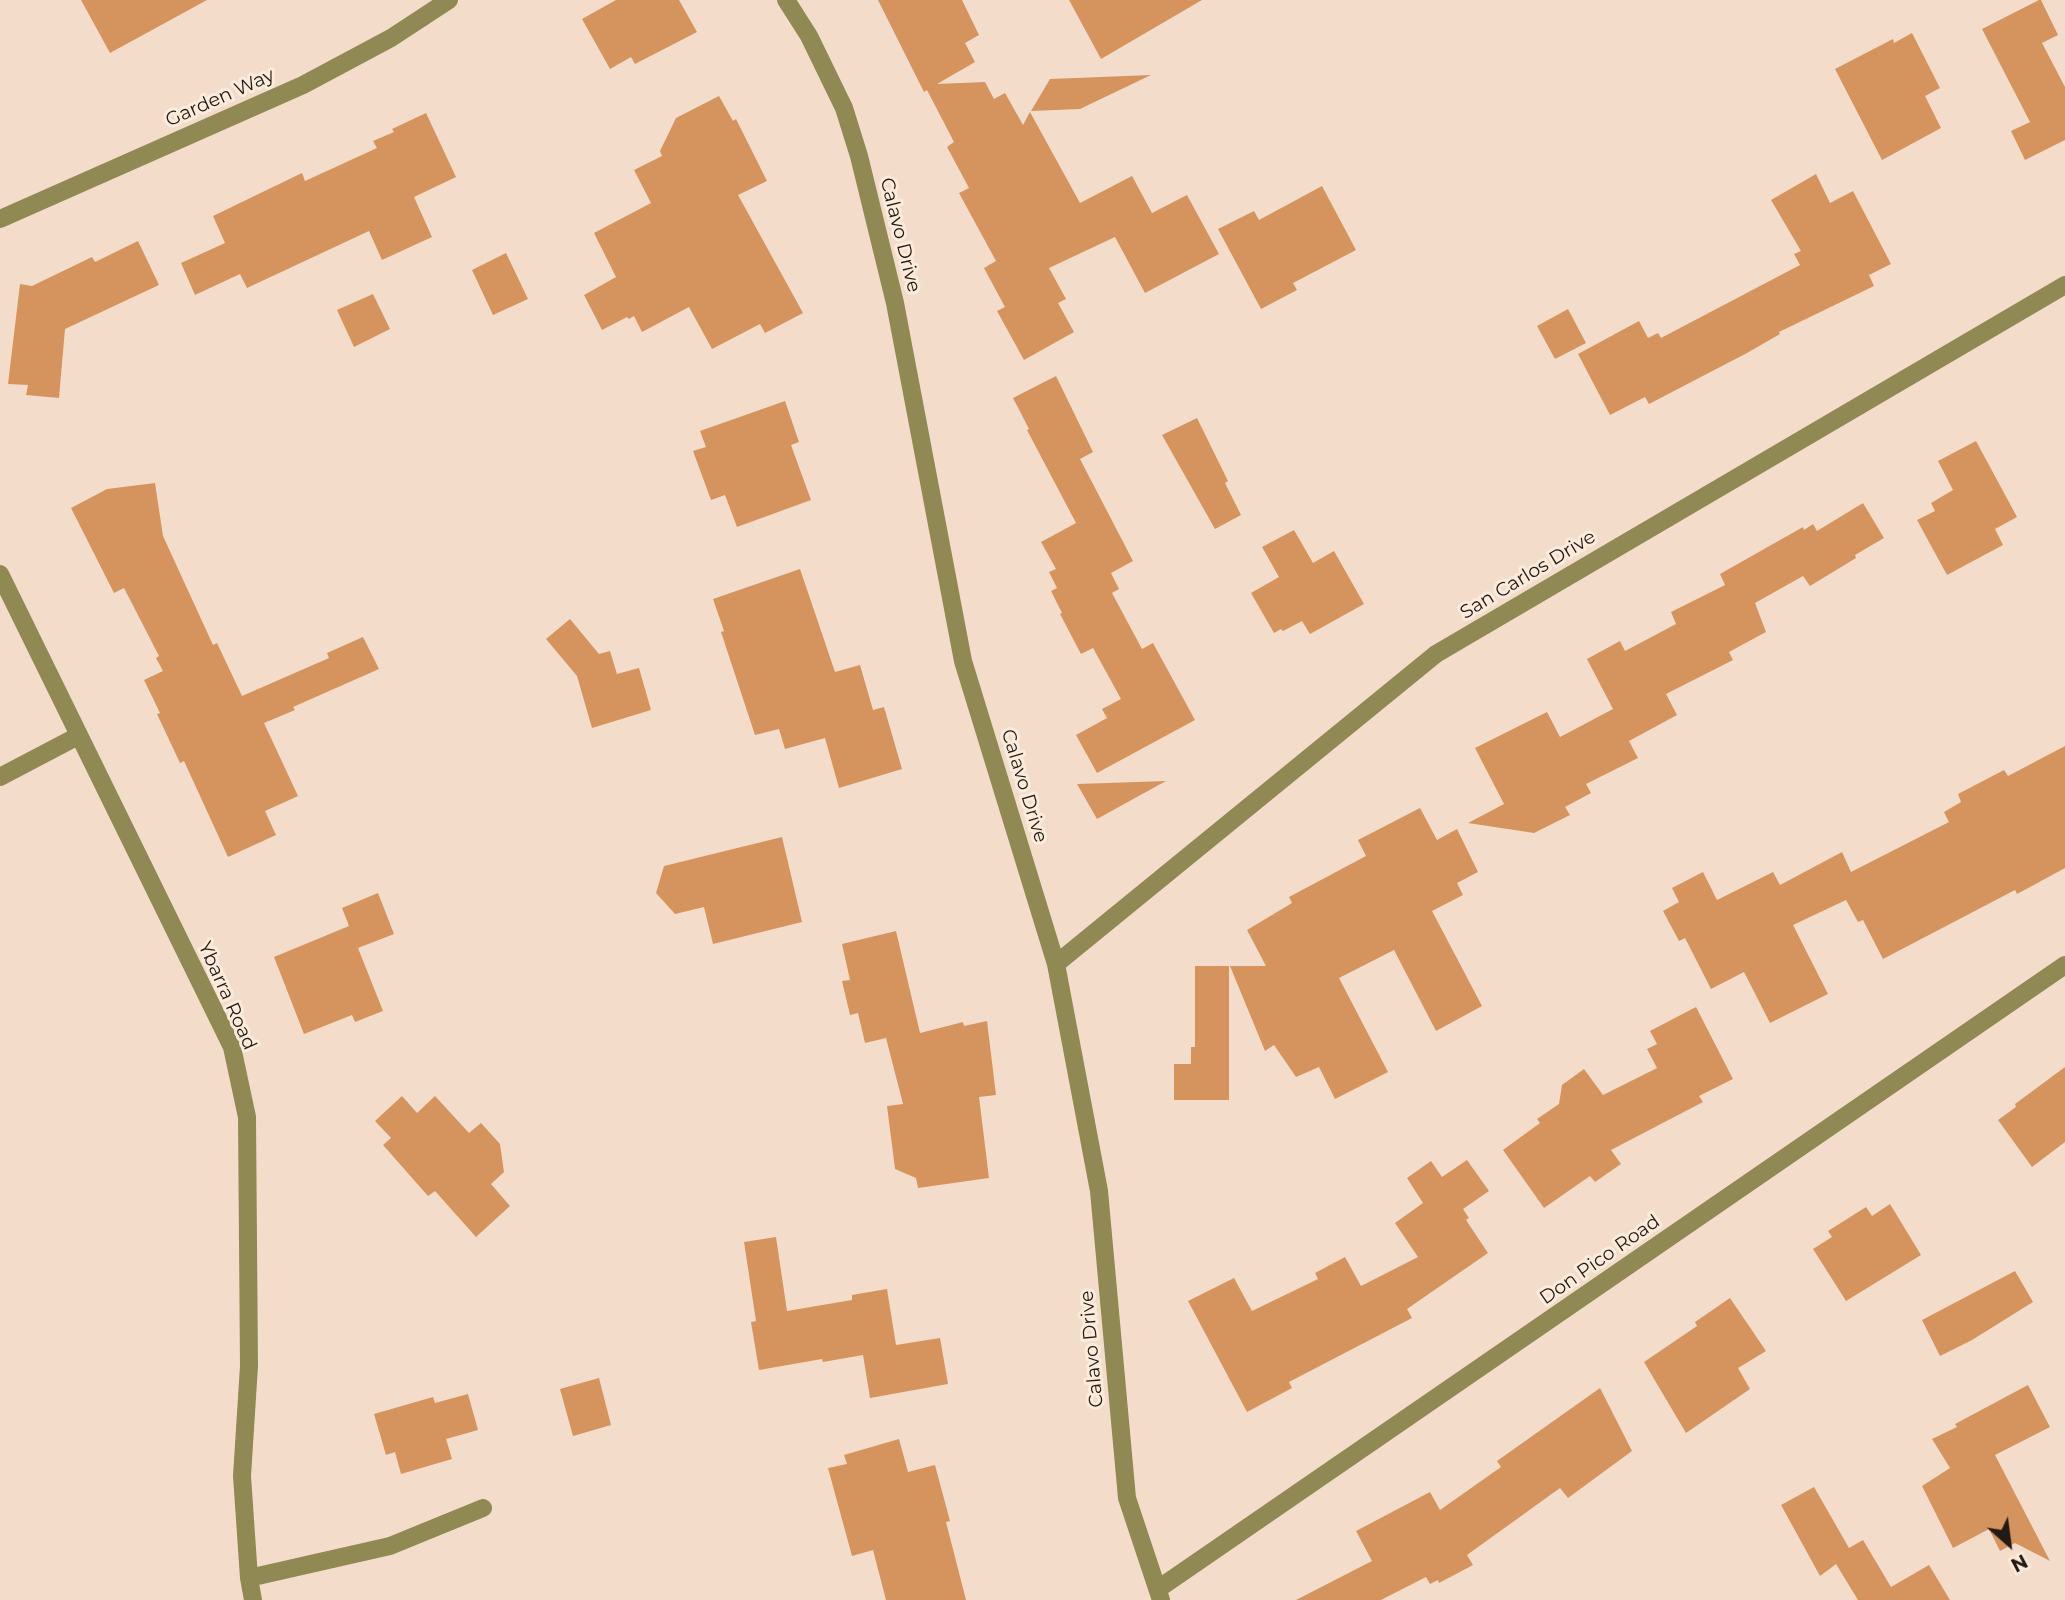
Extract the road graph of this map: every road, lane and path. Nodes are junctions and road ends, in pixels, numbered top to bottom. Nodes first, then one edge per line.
1 (449, 0) edge
2 (786, 0) edge
3 (0, 219) edge
4 (2065, 285) edge
5 (0, 574) edge
6 (78, 736) junction
7 (0, 777) edge
8 (1056, 964) junction
9 (2065, 965) edge
10 (484, 1508) dead end
11 (249, 1578) junction
12 (1160, 1594) edge
13 (253, 1600) edge

1 - 3 street, Garden Way
2 - 8 street, Calavo Drive
4 - 8 street, San Carlos Drive
5 - 6 street, Ybarra Road
6 - 7 street
6 - 11 street, Ybarra Road
8 - 12 street, Calavo Drive
9 - 12 street, Don Pico Road
10 - 11 street
11 - 13 street, Ybarra Road

